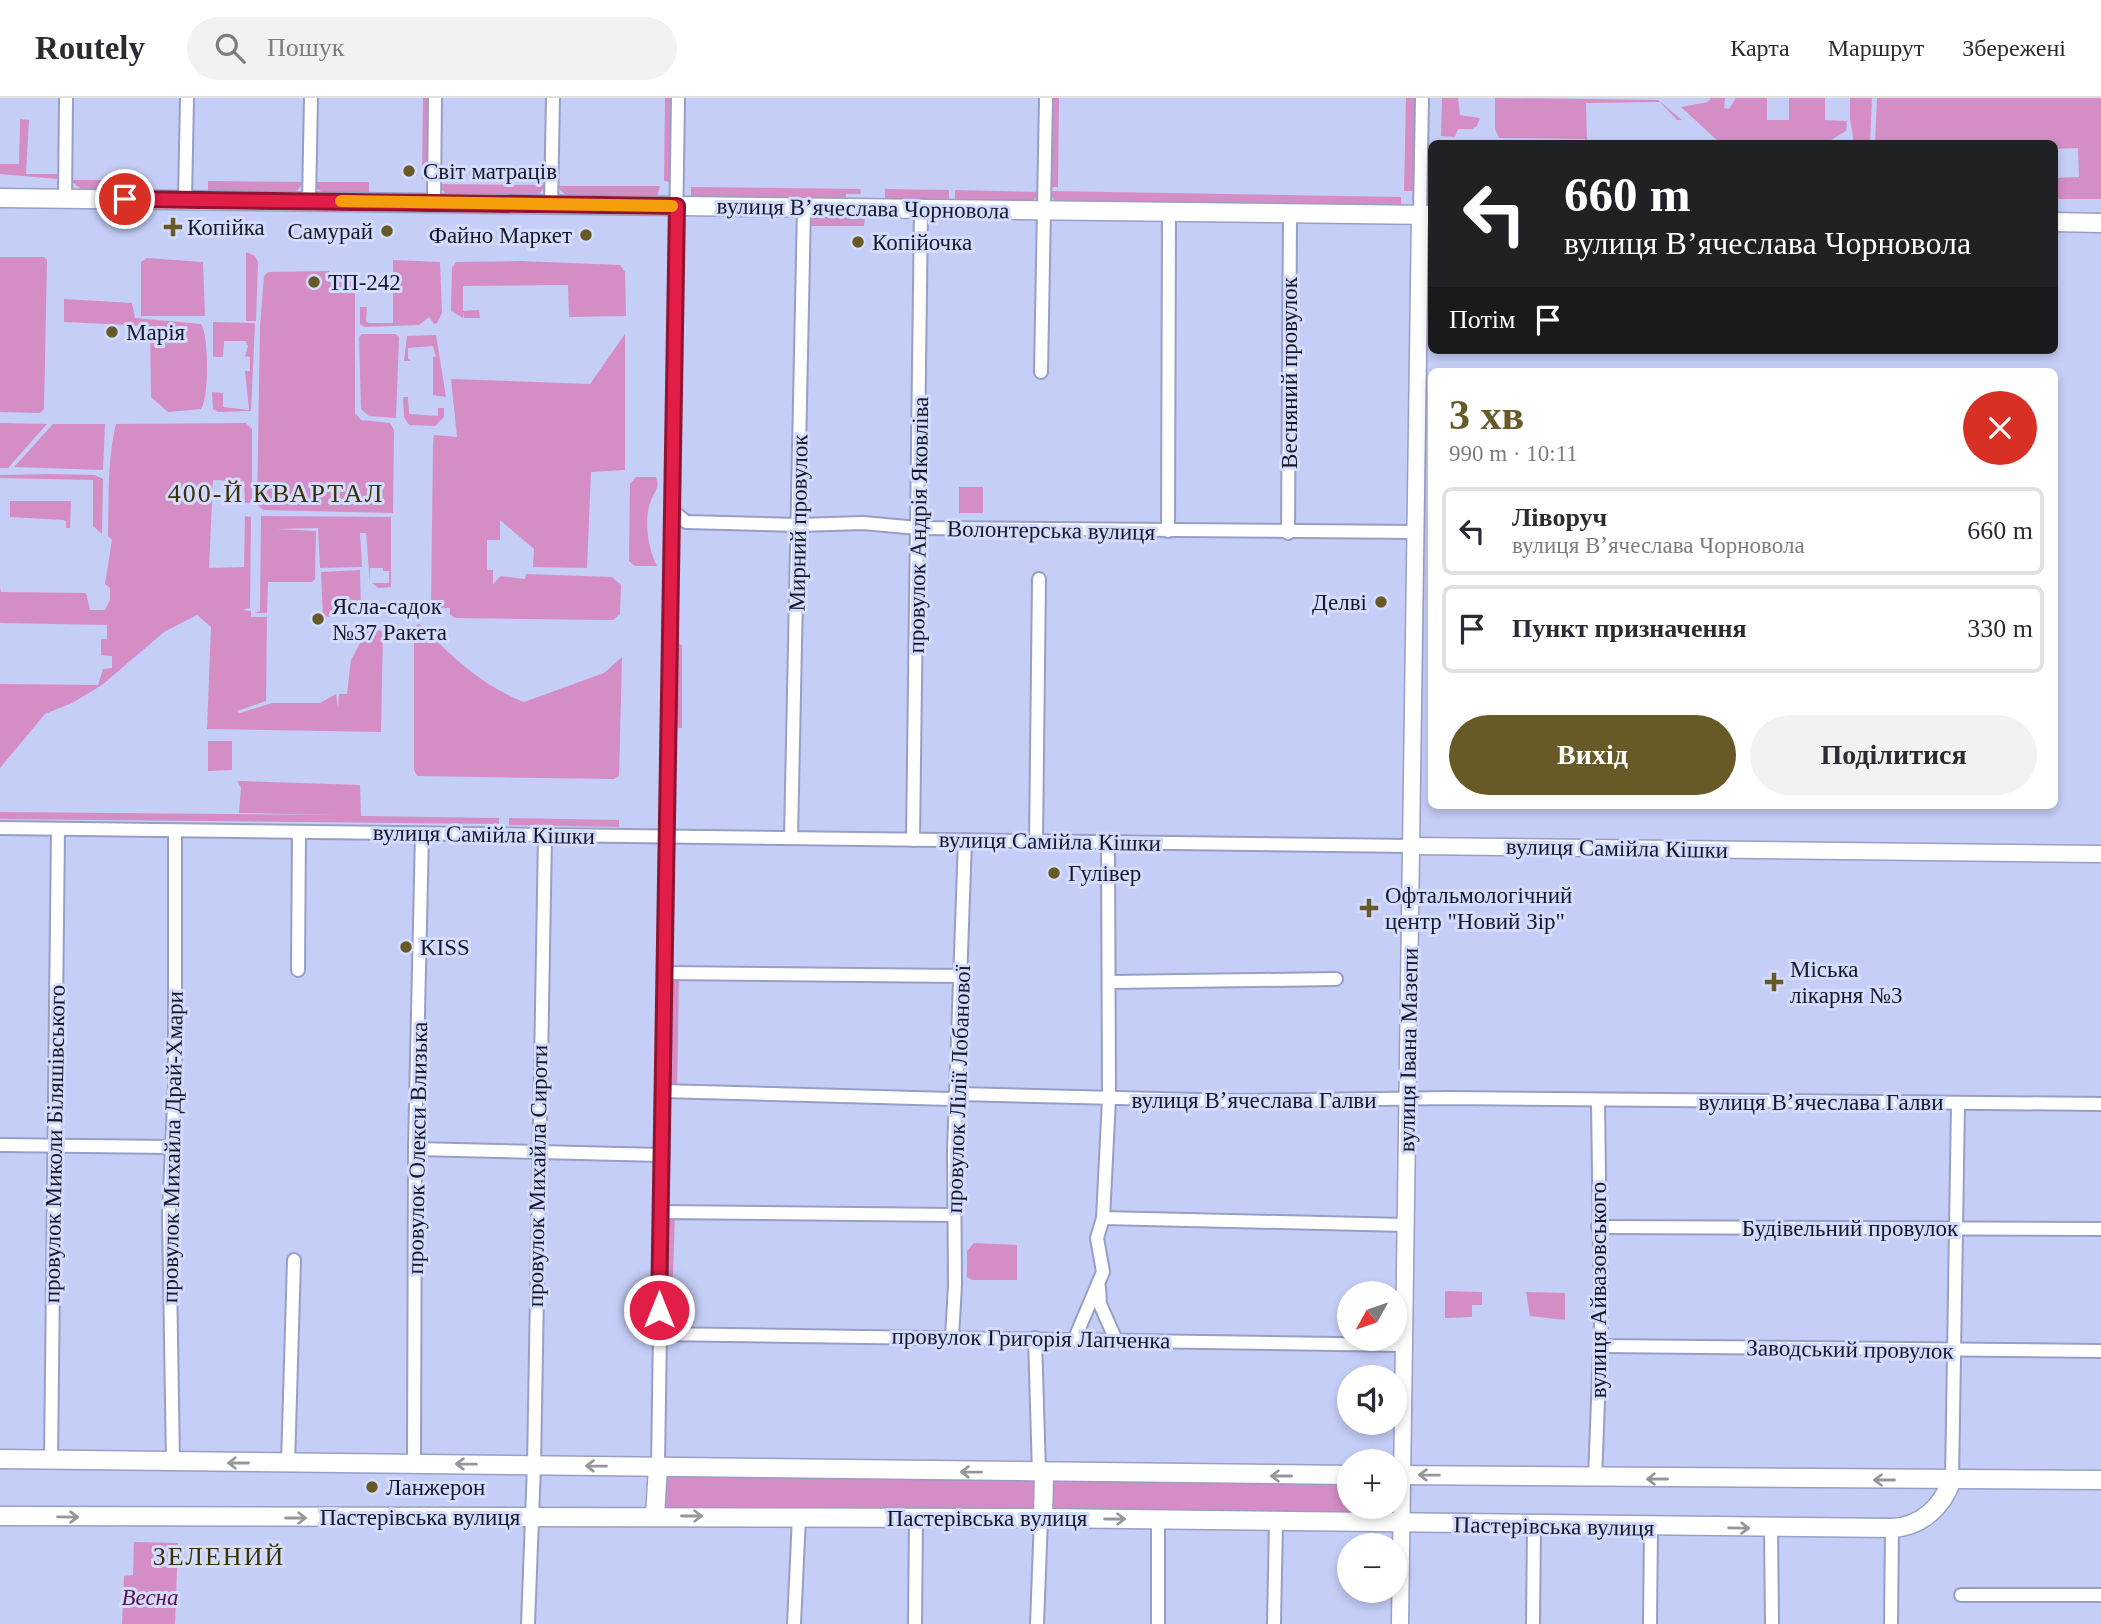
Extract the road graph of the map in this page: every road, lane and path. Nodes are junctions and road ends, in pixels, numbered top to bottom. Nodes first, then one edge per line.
1 (66, 98) edge
2 (187, 98) edge
3 (311, 98) edge
4 (435, 98) edge
5 (553, 98) edge
6 (678, 98) edge
7 (1046, 98) edge
8 (1422, 98) edge
9 (0, 198) edge
10 (65, 199) junction
11 (185, 199) junction
12 (309, 201) junction
13 (434, 202) junction
14 (551, 204) junction
15 (677, 206) junction
16 (804, 208) junction
17 (921, 210) junction
18 (1044, 211) junction
19 (1169, 212) junction
20 (1290, 214) junction
21 (1426, 215) edge
22 (2058, 222) edge
23 (2101, 223) edge
24 (1041, 372) dead end
25 (673, 511) junction
26 (686, 522) junction
27 (798, 525) junction
28 (918, 528) junction
29 (1168, 531) junction
30 (1416, 532) junction
31 (1288, 533) junction
32 (672, 534) junction
33 (1039, 579) dead end
34 (0, 828) edge
35 (58, 829) junction
36 (176, 831) junction
37 (299, 832) junction
38 (422, 833) junction
39 (545, 836) junction
40 (668, 837) junction
41 (792, 838) junction
42 (913, 840) junction
43 (965, 840) junction
44 (1036, 841) junction
45 (1108, 842) junction
46 (1412, 846) junction
47 (2101, 854) edge
48 (298, 970) dead end
49 (664, 973) junction
50 (961, 976) junction
51 (1336, 979) dead end
52 (1110, 982) junction
53 (662, 1091) junction
54 (958, 1094) junction
55 (1109, 1099) junction
56 (1407, 1101) junction
57 (1598, 1101) junction
58 (1958, 1103) junction
59 (2101, 1104) edge
60 (0, 1145) edge
61 (54, 1145) junction
62 (170, 1147) junction
63 (415, 1149) junction
64 (537, 1151) junction
65 (661, 1155) junction
66 (660, 1212) junction
67 (953, 1215) junction
68 (1103, 1218) junction
69 (1405, 1225) junction
70 (1598, 1227) junction
71 (1958, 1228) junction
72 (2101, 1229) edge
73 (294, 1260) dead end
74 (1404, 1281) edge
75 (1099, 1286) junction
76 (659, 1334) junction
77 (952, 1337) junction
78 (1035, 1338) junction
79 (1075, 1338) junction
80 (1115, 1338) junction
81 (1337, 1343) edge
82 (1600, 1346) junction
83 (1402, 1351) edge
84 (1956, 1351) junction
85 (2101, 1351) edge
86 (1399, 1449) edge
87 (0, 1459) edge
88 (51, 1460) junction
89 (173, 1463) junction
90 (288, 1464) junction
91 (414, 1464) junction
92 (534, 1465) junction
93 (658, 1467) junction
94 (1041, 1474) junction
95 (1337, 1475) edge
96 (1407, 1475) edge
97 (1595, 1478) junction
98 (1952, 1480) junction
99 (2101, 1480) edge
100 (0, 1516) edge
101 (655, 1516) junction
102 (531, 1517) junction
103 (799, 1517) junction
104 (916, 1518) junction
105 (1042, 1518) junction
106 (1401, 1519) edge
107 (1158, 1520) junction
108 (1276, 1521) junction
109 (1401, 1524) junction
110 (1534, 1525) junction
111 (1651, 1527) junction
112 (1771, 1528) junction
113 (1892, 1528) junction
114 (1961, 1595) dead end
115 (2101, 1595) edge
116 (1891, 1619) edge
117 (528, 1624) edge
118 (794, 1624) edge
119 (915, 1624) edge
120 (1037, 1624) edge
121 (1158, 1624) edge
122 (1274, 1624) edge
123 (1400, 1624) edge
124 (1533, 1624) edge
125 (1650, 1624) edge
126 (1772, 1624) edge

1 - 10 street
2 - 11 street
3 - 12 street
4 - 13 street
5 - 14 street
6 - 15 street
7 - 18 street
8 - 21 street, вулиця Івана Мазепи
9 - 10 main road, вулиця Вʼячеслава Чорновола
10 - 11 main road, вулиця Вʼячеслава Чорновола
11 - 12 main road, вулиця Вʼячеслава Чорновола
12 - 13 main road, вулиця Вʼячеслава Чорновола
13 - 14 main road, вулиця Вʼячеслава Чорновола
14 - 15 main road, вулиця Вʼячеслава Чорновола
15 - 16 main road, вулиця Вʼячеслава Чорновола
15 - 25 street
16 - 17 main road, вулиця Вʼячеслава Чорновола
16 - 27 street, Мирний провулок
17 - 18 main road, вулиця Вʼячеслава Чорновола
17 - 28 street, провулок Андрія Яковліва
18 - 19 main road, вулиця Вʼячеслава Чорновола
18 - 24 street
19 - 20 main road, вулиця Вʼячеслава Чорновола
19 - 29 street
20 - 21 main road, вулиця Вʼячеслава Чорновола
20 - 31 street, Весняний провулок
21 - 30 street, вулиця Івана Мазепи
22 - 23 main road
25 - 26 street
25 - 32 street
26 - 27 street, Волонтерська вулиця
26 - 32 street
27 - 28 street, Волонтерська вулиця
27 - 41 street, Мирний провулок
28 - 29 street, Волонтерська вулиця
28 - 42 street, провулок Андрія Яковліва
29 - 31 street, Волонтерська вулиця
30 - 31 street, Волонтерська вулиця
30 - 46 street, вулиця Івана Мазепи
32 - 40 street
33 - 44 street
34 - 35 street, вулиця Самійла Кішки
35 - 36 street, вулиця Самійла Кішки
35 - 61 street, провулок Миколи Біляшівського
36 - 37 street, вулиця Самійла Кішки
36 - 62 street, провулок Михайла Драй-Хмари
37 - 38 street, вулиця Самійла Кішки
37 - 48 street
38 - 39 street, вулиця Самійла Кішки
38 - 63 street, провулок Олекси Влизька
39 - 40 street, вулиця Самійла Кішки
39 - 64 street, провулок Михайла Сироти
40 - 41 street, вулиця Самійла Кішки
40 - 49 street
41 - 42 street, вулиця Самійла Кішки
42 - 43 street, вулиця Самійла Кішки
43 - 44 street, вулиця Самійла Кішки
43 - 50 street, провулок Лілії Лобанової
44 - 45 street, вулиця Самійла Кішки
45 - 46 street, вулиця Самійла Кішки
45 - 52 street
46 - 47 street, вулиця Самійла Кішки
46 - 56 street, вулиця Івана Мазепи
49 - 50 street
49 - 53 street
50 - 54 street, провулок Лілії Лобанової
51 - 52 street
52 - 55 street
53 - 54 street, вулиця Вʼячеслава Галви
53 - 65 street
54 - 55 street, вулиця Вʼячеслава Галви
54 - 67 street, провулок Лілії Лобанової
55 - 56 street, вулиця Вʼячеслава Галви
55 - 68 street
56 - 57 street, вулиця Вʼячеслава Галви
56 - 69 street, вулиця Івана Мазепи
57 - 58 street, вулиця Вʼячеслава Галви
57 - 70 street, вулиця Айвазовського
58 - 59 street, вулиця Вʼячеслава Галви
58 - 71 street
60 - 61 street
61 - 62 street
61 - 88 street, провулок Миколи Біляшівського
62 - 89 street, провулок Михайла Драй-Хмари
63 - 64 street
63 - 91 street, провулок Олекси Влизька
64 - 65 street
64 - 92 street, провулок Михайла Сироти
65 - 66 street
66 - 67 street
66 - 76 street
67 - 77 street, провулок Лілії Лобанової
68 - 69 street
68 - 75 street
69 - 74 street, вулиця Івана Мазепи
70 - 71 street, Будівельний провулок
70 - 82 street, вулиця Айвазовського
71 - 72 street, Будівельний провулок
71 - 84 street
73 - 90 street
75 - 79 street
75 - 80 street
76 - 77 street, провулок Григорія Лапченка
76 - 93 street
77 - 78 street, провулок Григорія Лапченка
78 - 79 street, провулок Григорія Лапченка
78 - 94 street
79 - 80 street, провулок Григорія Лапченка
80 - 81 street, провулок Григорія Лапченка
82 - 84 street, Заводський провулок
82 - 97 street, вулиця Айвазовського
83 - 86 street, вулиця Івана Мазепи
84 - 85 street, Заводський провулок
84 - 98 street
87 - 88 main road, Пастерівська вулиця
88 - 89 main road, Пастерівська вулиця
90 -> 89 main road, Пастерівська вулиця
90 - 91 main road, Пастерівська вулиця
92 -> 91 main road, Пастерівська вулиця
93 -> 92 main road, Пастерівська вулиця
92 - 102 street, провулок Михайла Сироти
94 -> 93 main road, Пастерівська вулиця
93 - 101 main road
95 -> 94 main road, Пастерівська вулиця
94 - 105 main road
97 -> 96 main road
98 -> 97 main road
98 - 99 main road
98 - 113 main road, Пастерівська вулиця
100 -> 102 main road, Пастерівська вулиця
101 - 102 main road, Пастерівська вулиця
101 -> 103 main road, Пастерівська вулиця
102 - 117 street, провулок Михайла Сироти
103 - 104 main road, Пастерівська вулиця
103 - 118 street
104 - 105 main road, Пастерівська вулиця
104 - 119 street
105 -> 107 main road, Пастерівська вулиця
105 - 120 street
106 - 109 street, вулиця Івана Мазепи
107 - 108 main road, Пастерівська вулиця
107 - 121 street
108 - 109 main road, Пастерівська вулиця
108 - 122 street
109 - 110 main road, Пастерівська вулиця
109 - 123 street, вулиця Івана Мазепи
110 - 111 main road, Пастерівська вулиця
110 - 124 street
111 -> 112 main road, Пастерівська вулиця
111 - 125 street
112 - 113 main road, Пастерівська вулиця
112 - 126 street
113 - 116 street
114 - 115 street

